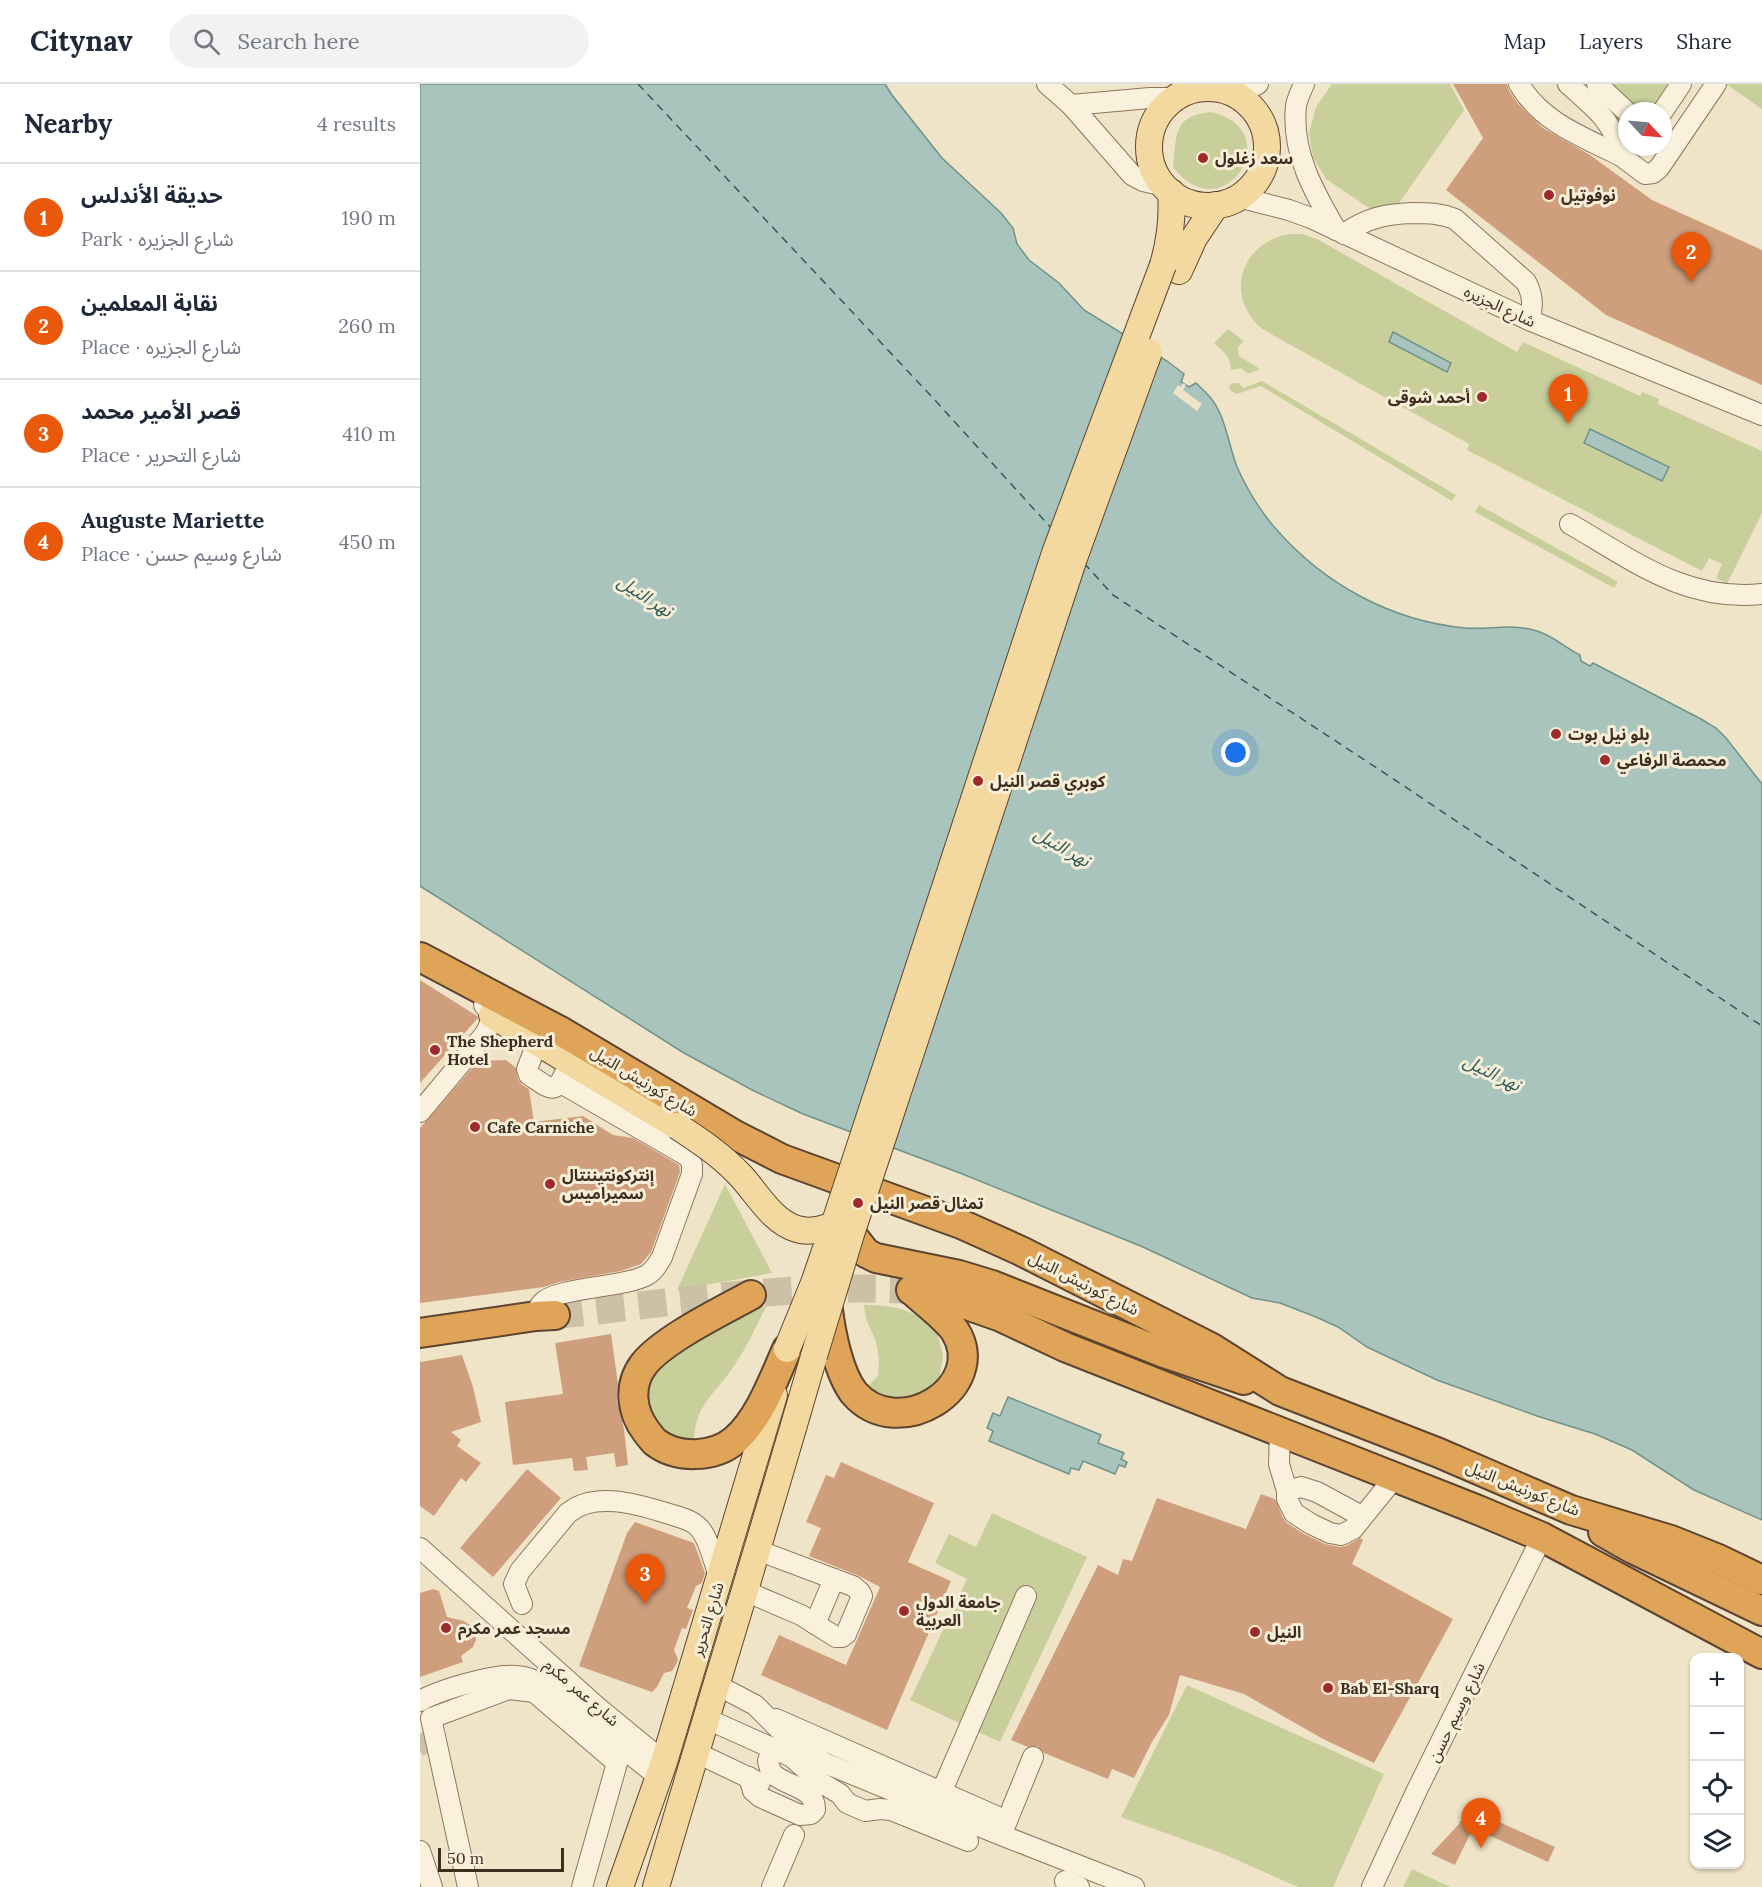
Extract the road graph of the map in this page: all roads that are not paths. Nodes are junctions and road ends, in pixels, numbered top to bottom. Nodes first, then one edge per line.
1 (1047, 84) edge
2 (1304, 84) edge
3 (1519, 84) edge
4 (1568, 84) edge
5 (1597, 84) edge
6 (1681, 84) edge
7 (1716, 84) edge
8 (1230, 88) edge
9 (1176, 93) edge
10 (1669, 102) edge
11 (1618, 104) edge
12 (1071, 105) junction
13 (1618, 141) edge
14 (1672, 149) edge
15 (1618, 154) edge
16 (1621, 156) edge
17 (1667, 156) edge
18 (1167, 189) junction
19 (1227, 201) junction
20 (1340, 232) junction
21 (1171, 268) junction
22 (1529, 320) junction
23 (1762, 415) edge
24 (1570, 524) dead end
25 (1762, 594) edge
26 (420, 957) edge
27 (445, 970) junction
28 (492, 1015) junction
29 (566, 1073) junction
30 (420, 1112) edge
31 (842, 1229) junction
32 (751, 1295) dead end
33 (828, 1310) junction
34 (546, 1316) joint
35 (420, 1333) edge
36 (801, 1353) junction
37 (1280, 1391) junction
38 (1316, 1406) junction
39 (1291, 1436) junction
40 (1395, 1477) junction
41 (1287, 1491) junction
42 (1571, 1509) junction
43 (1360, 1520) junction
44 (1542, 1538) junction
45 (420, 1548) edge
46 (757, 1550) junction
47 (719, 1576) junction
48 (834, 1579) junction
49 (1762, 1580) edge
50 (745, 1591) junction
51 (1026, 1596) dead end
52 (522, 1604) dead end
53 (1762, 1611) edge
54 (815, 1624) junction
55 (1762, 1654) edge
56 (715, 1684) junction
57 (420, 1701) edge
58 (766, 1714) junction
59 (705, 1718) junction
60 (772, 1748) junction
61 (695, 1752) junction
62 (1033, 1757) dead end
63 (661, 1769) junction
64 (941, 1792) junction
65 (1004, 1828) junction
66 (794, 1835) dead end
67 (968, 1841) dead end
68 (420, 1851) edge
69 (432, 1887) edge
70 (468, 1887) edge
71 (582, 1887) edge
72 (620, 1887) edge
73 (656, 1887) edge
74 (772, 1887) edge
75 (1134, 1887) edge
76 (1372, 1887) edge

1 - 12 street
2 - 20 street
3 - 15 street
4 - 13 street
5 - 11 street
6 - 10 street
7 - 14 street
8 - 9 main road
8 - 19 main road
9 - 12 street
9 - 18 main road
12 - 18 street
16 - 17 street
18 - 19 main road
18 - 21 main road
19 - 20 street, شارع الجزيره
19 - 21 main road
20 - 22 street, شارع الجزيره
20 - 22 street
21 - 31 main road, bridge
22 - 23 street, شارع الجزيره
24 - 25 street
26 - 27 highway, شارع كورنيش النيل
27 - 28 street
27 - 37 highway, شارع كورنيش النيل
28 - 29 main road
28 - 30 street
29 - 31 main road, bridge
29 - 34 street
31 - 33 main road, bridge
31 - 36 main road, bridge
31 - 37 highway
32 - 36 highway
33 - 36 main road, bridge
33 - 39 highway
34 - 35 highway
36 - 46 main road, شارع التحرير
36 - 47 main road, شارع التحرير
37 - 38 highway, شارع كورنيش النيل
38 - 39 highway
38 - 42 highway, شارع كورنيش النيل
39 - 40 highway
39 - 41 street
40 - 43 street
40 - 44 highway
41 - 43 street
41 - 43 street
42 - 49 highway, شارع كورنيش النيل
42 - 53 highway
44 - 55 highway
44 - 76 street, شارع وسيم حسن
45 - 63 street, شارع عمر مكرم
46 - 48 street
46 - 50 main road, شارع التحرير
47 - 52 street
47 - 63 main road, شارع التحرير
48 - 54 street
48 - 54 street
50 - 54 street
50 - 56 main road, شارع التحرير
51 - 64 street
56 - 58 street
56 - 59 main road, شارع التحرير
57 - 63 street
58 - 64 street
58 - 65 street
59 - 60 street
59 - 61 main road, شارع التحرير
60 - 61 street
60 - 67 street
61 - 73 main road, شارع التحرير
62 - 65 street
63 - 72 main road, شارع التحرير
64 - 65 street
65 - 75 street
66 - 74 street
68 - 69 street
70 - 71 street

